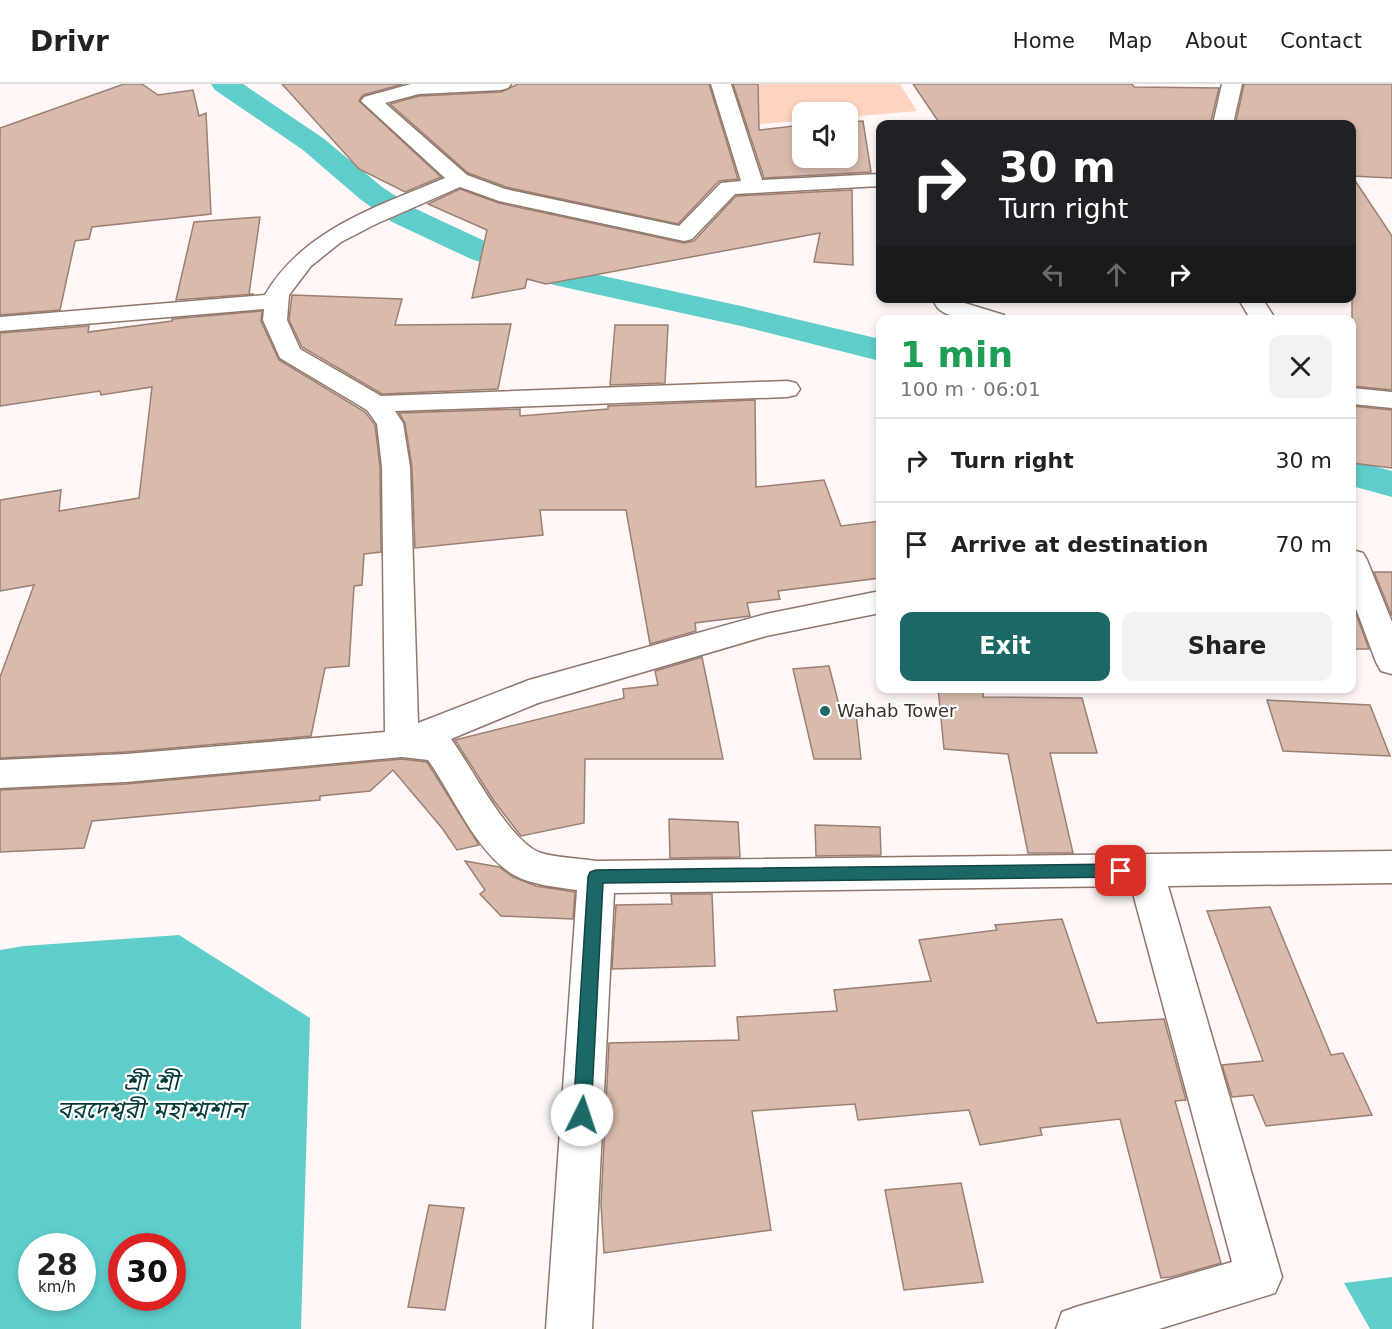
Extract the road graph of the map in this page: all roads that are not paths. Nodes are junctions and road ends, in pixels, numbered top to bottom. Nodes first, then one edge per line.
1 (501, 84) edge
2 (721, 84) edge
3 (1232, 84) edge
4 (1223, 120) edge
5 (459, 180) junction
6 (876, 180) edge
7 (754, 187) junction
8 (277, 301) junction
9 (946, 303) edge
10 (979, 315) edge
11 (0, 324) edge
12 (787, 389) dead end
13 (1356, 396) edge
14 (1392, 400) edge
15 (376, 404) junction
16 (1356, 570) edge
17 (876, 603) edge
18 (1392, 662) edge
19 (402, 744) junction
20 (0, 774) edge
21 (1392, 867) edge
22 (1145, 870) junction
23 (596, 877) junction
24 (570, 1329) edge
25 (1079, 1329) edge

1 - 5 street
2 - 7 street
3 - 4 street
5 - 7 street
5 - 8 street
6 - 7 street
8 - 11 street
8 - 15 street
9 - 10 street
12 - 15 street
13 - 14 street
15 - 19 street
16 - 18 street
17 - 19 street
19 - 20 street
19 - 23 street
21 - 22 street
22 - 23 street
22 - 25 street
23 - 24 street

